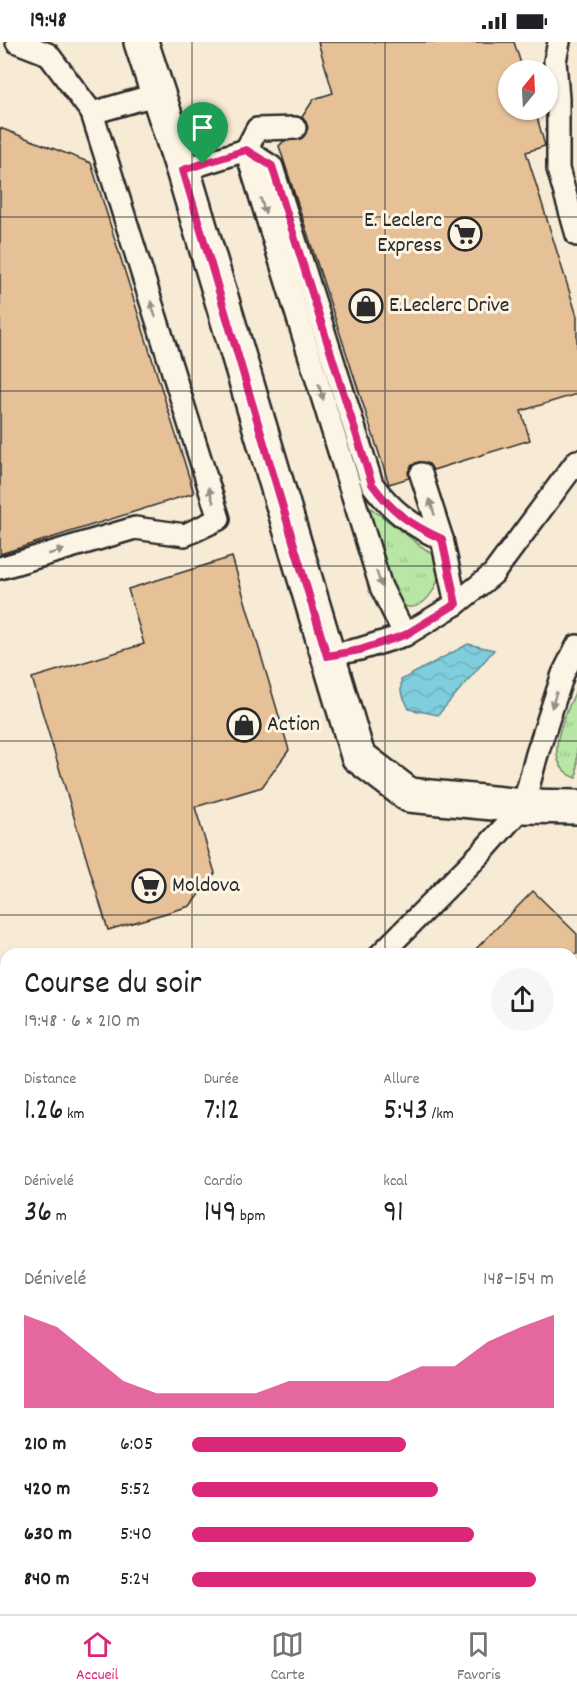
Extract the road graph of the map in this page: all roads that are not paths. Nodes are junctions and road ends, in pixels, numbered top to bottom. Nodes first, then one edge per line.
1 (17, 42) edge
2 (141, 42) edge
3 (559, 42) edge
4 (158, 94) junction
5 (92, 113) junction
6 (295, 128) dead end
7 (246, 150) junction
8 (183, 170) junction
9 (577, 235) edge
10 (577, 461) edge
11 (421, 474) dead end
12 (442, 539) junction
13 (0, 568) edge
14 (456, 604) junction
15 (405, 635) junction
16 (577, 646) edge
17 (327, 656) junction
18 (523, 806) junction
19 (577, 807) edge
20 (387, 948) edge

1 - 5 lane
2 - 4 street
3 - 9 lane
4 - 5 lane
4 - 8 street
13 -> 5 lane
6 - 7 lane
7 - 8 lane
7 - 12 lane
7 -> 15 lane
8 - 17 street
10 - 14 lane
12 -> 11 lane
12 - 14 lane
14 - 15 lane
15 - 17 lane
16 -> 18 lane
17 - 18 street
18 - 19 street
18 - 20 lane

